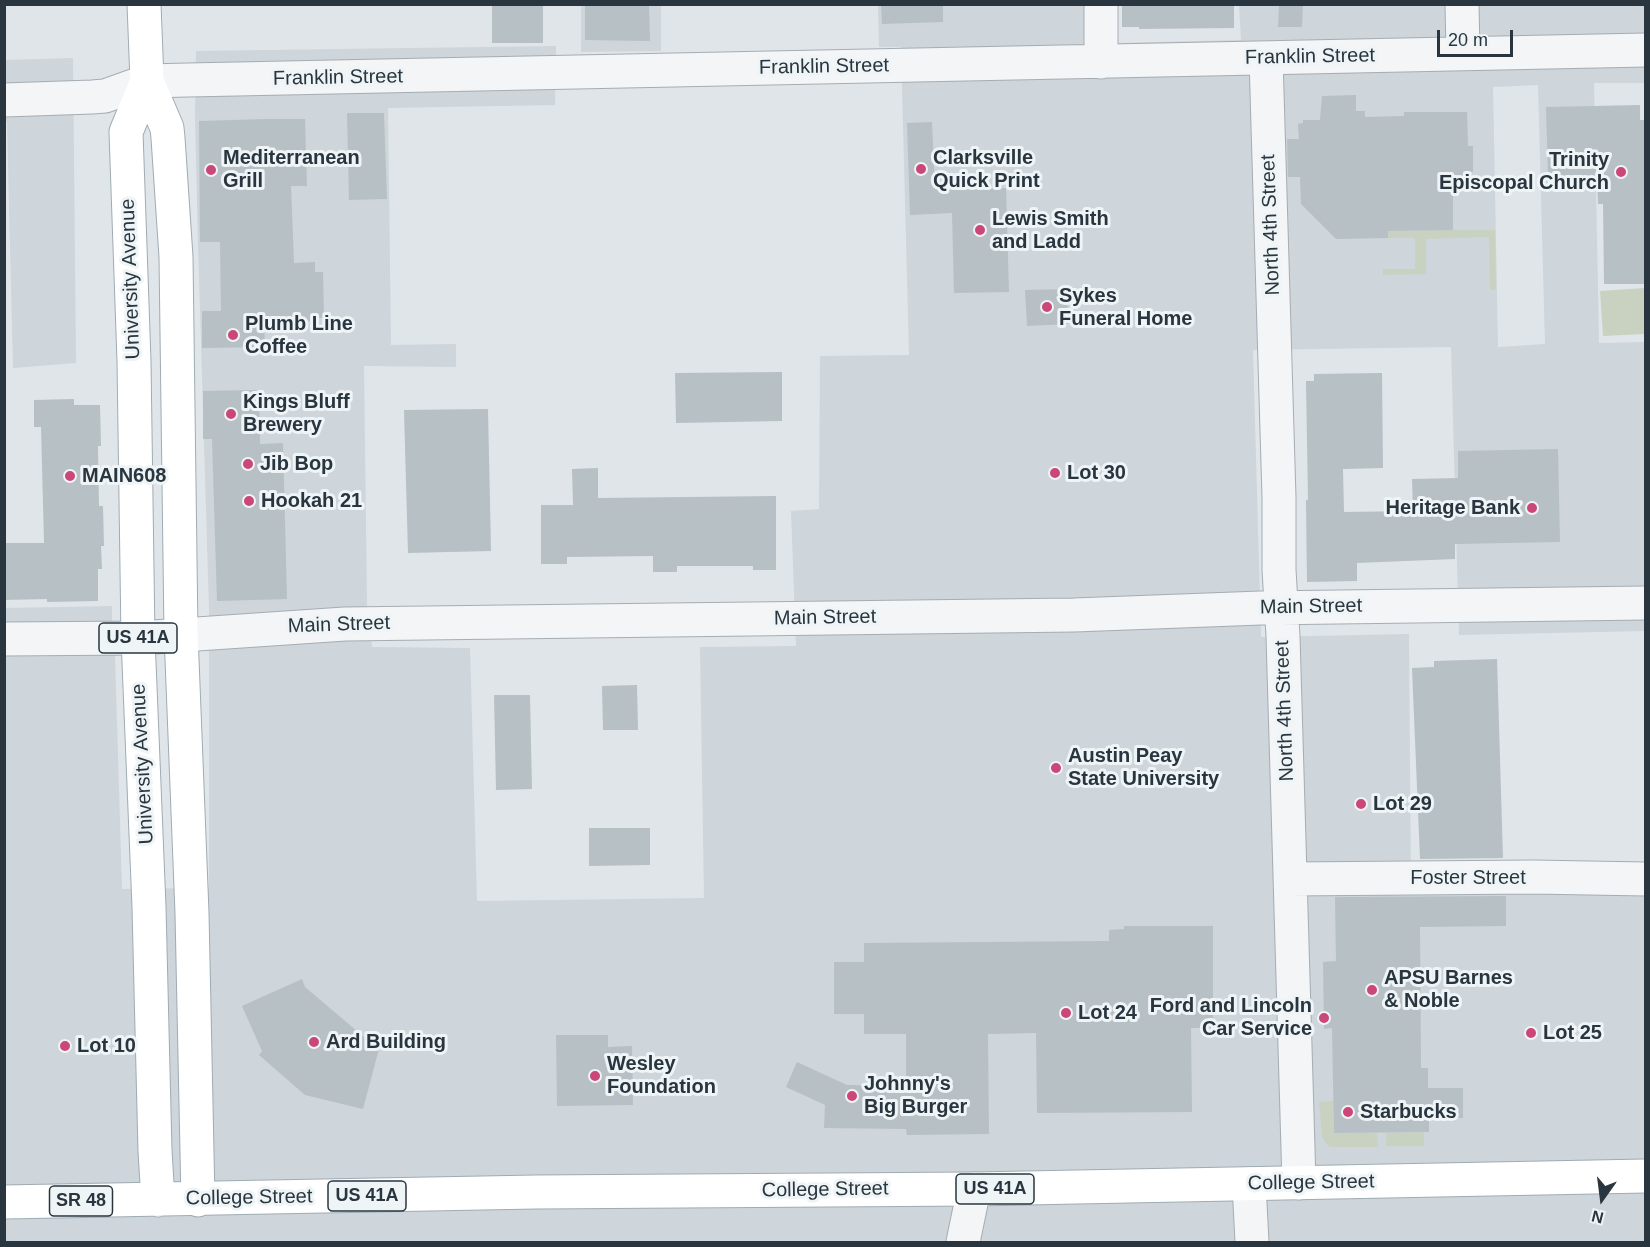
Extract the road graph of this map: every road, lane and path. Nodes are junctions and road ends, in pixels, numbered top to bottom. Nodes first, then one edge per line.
1 (144, 4) edge
2 (1101, 4) edge
3 (1462, 4) edge
4 (1646, 50) edge
5 (1463, 53) junction
6 (1266, 58) junction
7 (1101, 62) junction
8 (147, 81) junction
9 (4, 100) edge
10 (1646, 603) edge
11 (1281, 608) junction
12 (182, 634) junction
13 (138, 638) junction
14 (4, 639) edge
15 (1290, 879) junction
16 (1646, 879) edge
17 (1646, 1176) edge
18 (1299, 1183) junction
19 (1249, 1184) junction
20 (974, 1190) junction
21 (158, 1200) junction
22 (198, 1200) junction
23 (4, 1202) edge
24 (963, 1242) edge
25 (1252, 1242) edge

1 - 8 main road, University Avenue / US 41A
2 - 7 street
3 - 5 street
4 - 5 street, Franklin Street
5 - 6 street, Franklin Street
6 - 7 street, Franklin Street
6 - 11 street, North 4th Street
7 - 8 street, Franklin Street
8 - 9 street, Franklin Street
8 - 12 main road, University Avenue / US 41A
8 - 13 main road, University Avenue / US 41A
10 - 11 street, Main Street
11 - 12 street, Main Street
11 - 15 street, North 4th Street
12 - 13 street, Main Street
12 - 22 main road, University Avenue / US 41A
13 - 14 street, Main Street
13 - 21 main road, University Avenue / US 41A
15 - 16 street, Foster Street
15 - 18 street, North 4th Street
17 - 18 main road, College Street / US 41A
18 - 19 main road, College Street / US 41A
19 - 20 main road, College Street / US 41A
19 - 25 street
20 - 22 main road, College Street / US 41A
20 - 24 street
21 - 22 main road, College Street / US 41A
21 - 23 main road, College Street / SR 48

